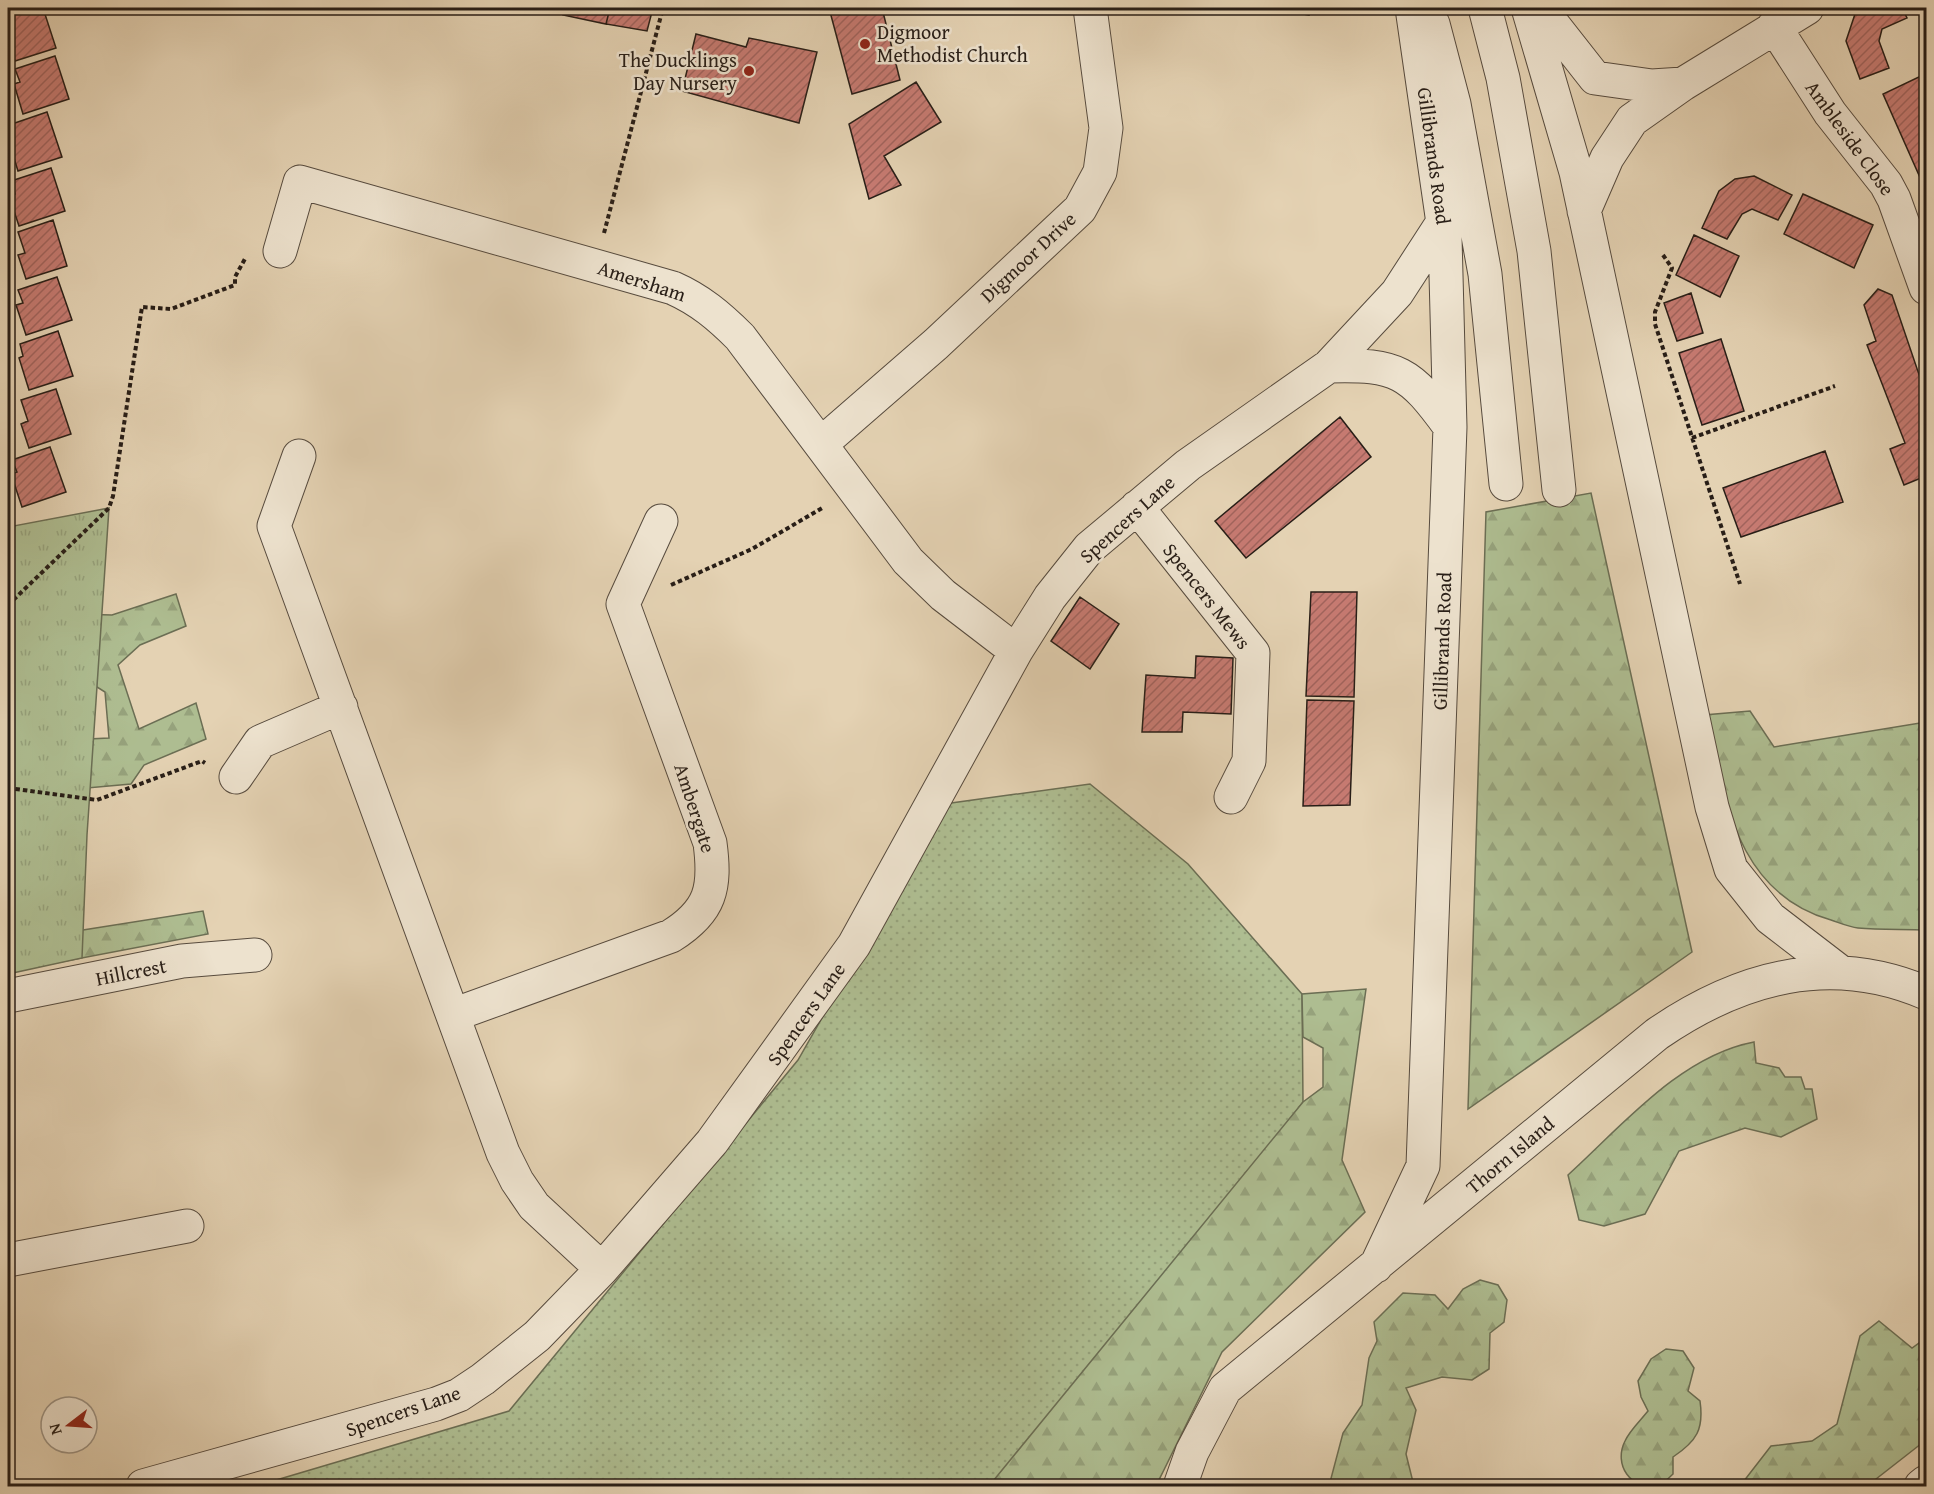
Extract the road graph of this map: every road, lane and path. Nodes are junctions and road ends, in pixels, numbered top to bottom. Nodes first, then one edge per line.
1 (663, 8) edge
2 (1090, 8) edge
3 (1412, 8) edge
4 (1429, 8) edge
5 (1485, 8) edge
6 (1528, 8) edge
7 (1540, 8) edge
8 (1807, 8) edge
9 (1774, 26) junction
10 (1683, 84) junction
11 (1584, 211) junction
12 (1443, 222) junction
13 (280, 251) joint
14 (1663, 255) dead end
15 (596, 266) junction
16 (1926, 288) edge
17 (1329, 366) junction
18 (1835, 386) dead end
19 (1450, 428) junction
20 (1692, 438) junction
21 (821, 444) junction
22 (299, 456) dead end
23 (1506, 484) dead end
24 (855, 489) junction
25 (1560, 490) dead end
26 (1137, 507) junction
27 (660, 521) dead end
28 (1740, 584) dead end
29 (623, 604) junction
30 (8, 605) edge
31 (1016, 651) junction
32 (340, 707) junction
33 (236, 777) joint
34 (8, 788) edge
35 (1231, 797) dead end
36 (255, 955) dead end
37 (1839, 971) junction
38 (1911, 981) edge
39 (1926, 993) edge
40 (8, 996) edge
41 (453, 1014) junction
42 (187, 1226) dead end
43 (8, 1260) edge
44 (1376, 1266) junction
45 (602, 1269) junction
46 (1926, 1482) edge
47 (143, 1486) edge
48 (1180, 1486) edge
49 (1921, 1486) edge

1 - 15 path
2 - 21 street, Digmoor Drive
3 - 12 street, Gillibrands Road
4 - 23 street, Gillibrands Road
5 - 25 street
6 - 11 street
7 - 10 street
8 - 9 street
9 - 10 street
9 - 16 street, Ambleside Close
10 - 11 street
11 - 37 street
12 - 17 street, Spencers Lane
12 - 19 street, Gillibrands Road
13 - 15 street, Amersham
13 - 30 path
14 - 20 path
15 - 21 street, Amersham
17 - 19 street
17 - 26 street, Spencers Lane
18 - 20 path
19 - 44 street, Gillibrands Road
20 - 28 path
21 - 24 street, Amersham
22 - 32 street
24 - 29 path
24 - 31 street, Amersham
26 - 31 street, Spencers Lane
26 - 35 street, Spencers Mews
27 - 29 street
29 - 41 street, Ambergate
31 - 45 street, Spencers Lane
32 - 33 street
32 - 41 street
33 - 34 path
36 - 40 street, Hillcrest
37 - 38 street, Thorn Island
37 - 44 street, Thorn Island
38 - 39 street, Thorn Island
41 - 45 street
42 - 43 street
44 - 48 street, Thorn Island
45 - 47 street, Spencers Lane
46 - 49 street

